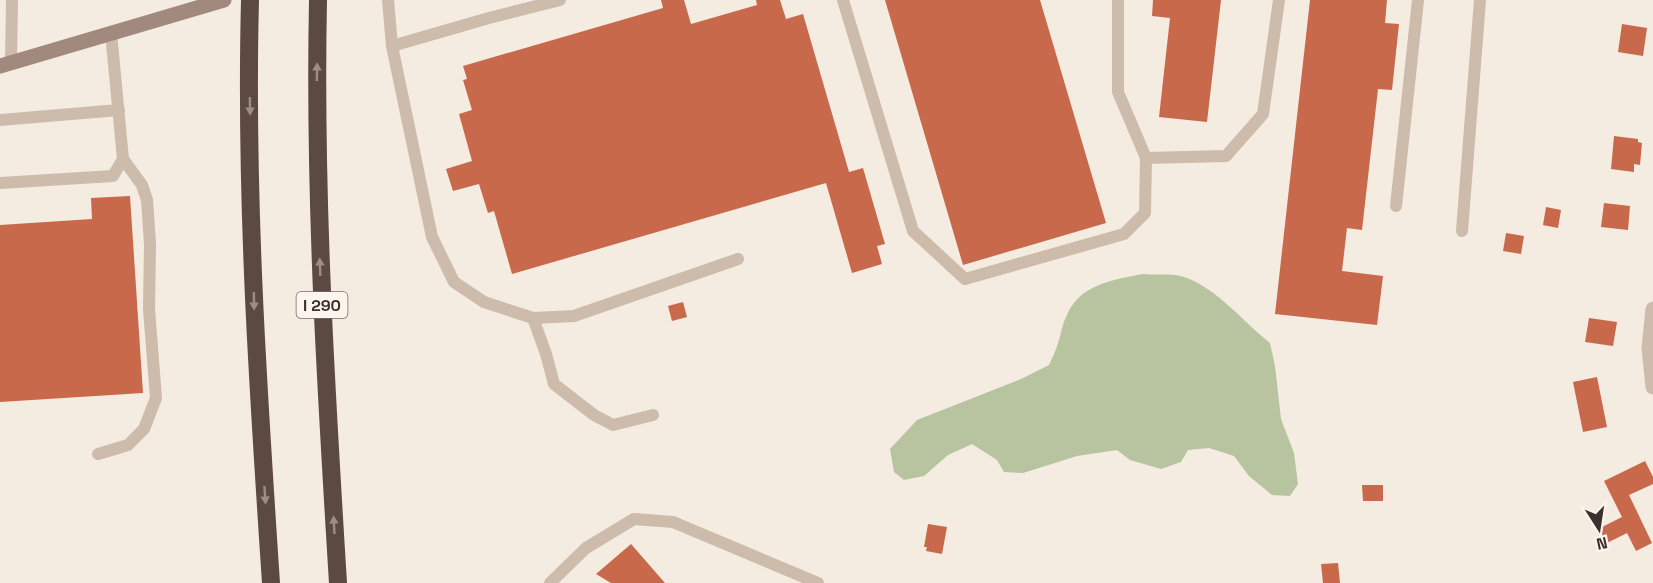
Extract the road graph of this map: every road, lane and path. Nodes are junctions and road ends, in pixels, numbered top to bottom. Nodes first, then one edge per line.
1 (12, 0) edge
2 (224, 0) edge
3 (250, 0) edge
4 (318, 0) edge
5 (388, 0) edge
6 (560, 0) edge
7 (843, 0) edge
8 (1118, 0) edge
9 (1279, 0) edge
10 (1418, 0) edge
11 (1480, 0) edge
12 (111, 33) junction
13 (392, 46) junction
14 (6, 64) edge
15 (119, 110) junction
16 (0, 120) edge
17 (1146, 158) junction
18 (123, 159) junction
19 (0, 183) edge
20 (1396, 206) dead end
21 (1462, 231) dead end
22 (738, 259) dead end
23 (1653, 309) edge
24 (533, 318) junction
25 (1653, 387) edge
26 (653, 416) dead end
27 (98, 454) dead end
28 (271, 583) edge
29 (338, 583) edge
30 (550, 583) edge
31 (818, 583) edge

1 - 14 lane
2 - 12 street
3 -> 28 highway
29 -> 4 highway, I 290
5 - 13 lane
6 - 13 lane
7 - 17 lane
8 - 17 lane
9 - 17 lane
10 - 20 lane
11 - 21 lane
12 - 14 street
12 - 15 lane
13 - 24 lane
15 - 16 lane
15 - 18 lane
18 - 19 lane
18 - 27 lane
22 - 24 lane
23 - 25 street
24 - 26 lane
30 - 31 lane

